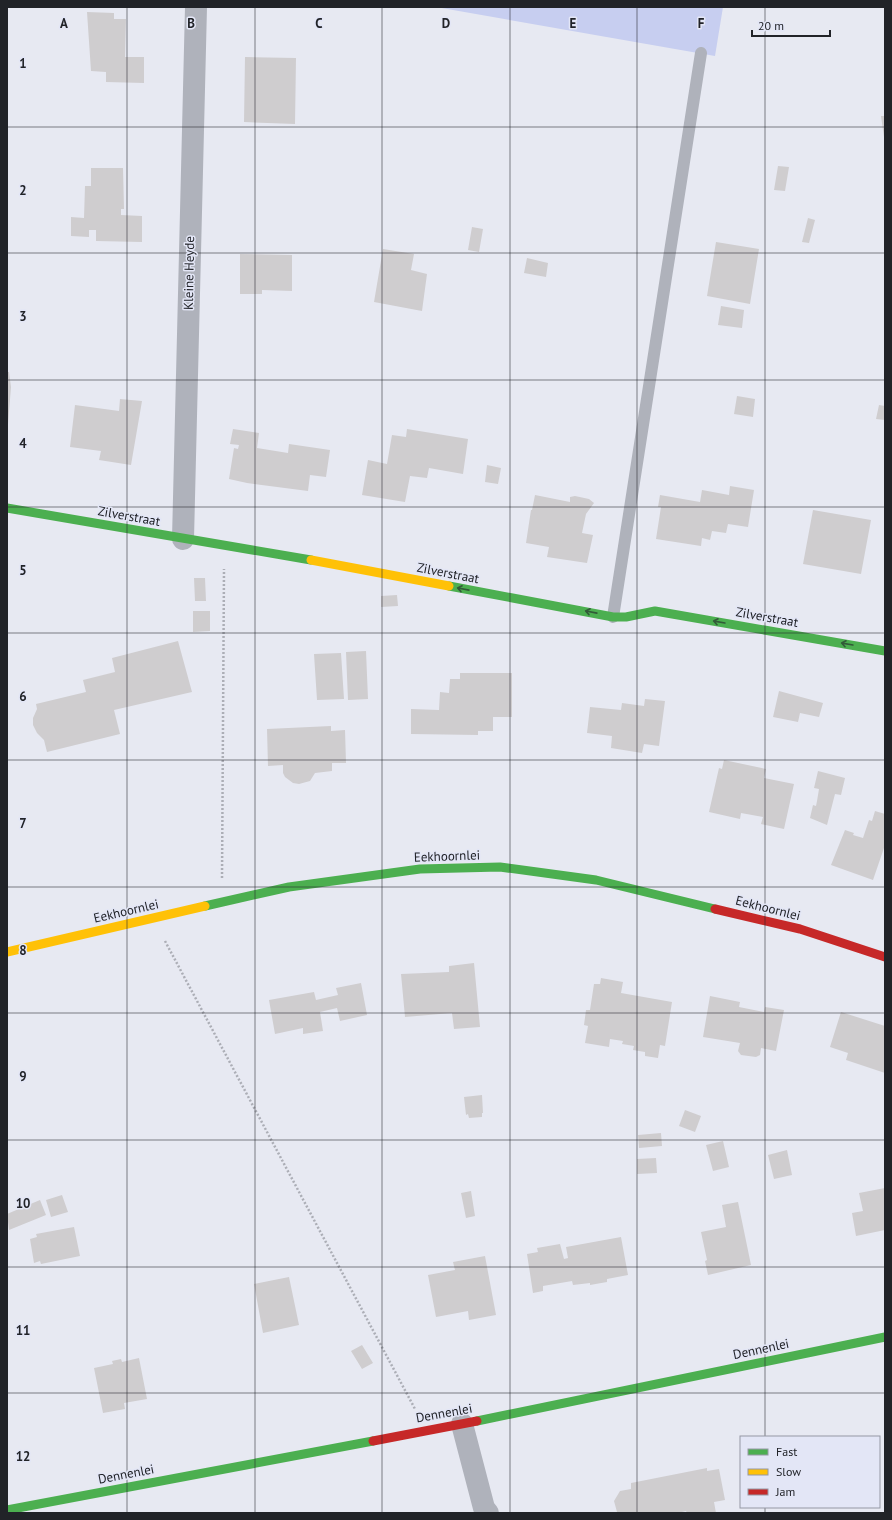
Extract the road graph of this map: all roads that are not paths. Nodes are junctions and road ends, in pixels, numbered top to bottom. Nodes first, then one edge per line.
1 (196, 7) edge
2 (701, 54) dead end
3 (7, 508) edge
4 (183, 539) junction
5 (614, 617) junction
6 (885, 651) edge
7 (7, 952) edge
8 (885, 957) edge
9 (885, 1337) edge
10 (462, 1424) junction
11 (7, 1510) edge
12 (488, 1513) edge

1 - 4 street, Kleine Heyde
2 - 5 lane
3 - 4 street, Zilverstraat
5 -> 4 street, Zilverstraat
6 -> 5 street, Zilverstraat
7 - 8 street, Eekhoornlei
9 - 10 street, Dennenlei
10 - 11 street, Dennenlei
10 - 12 street

